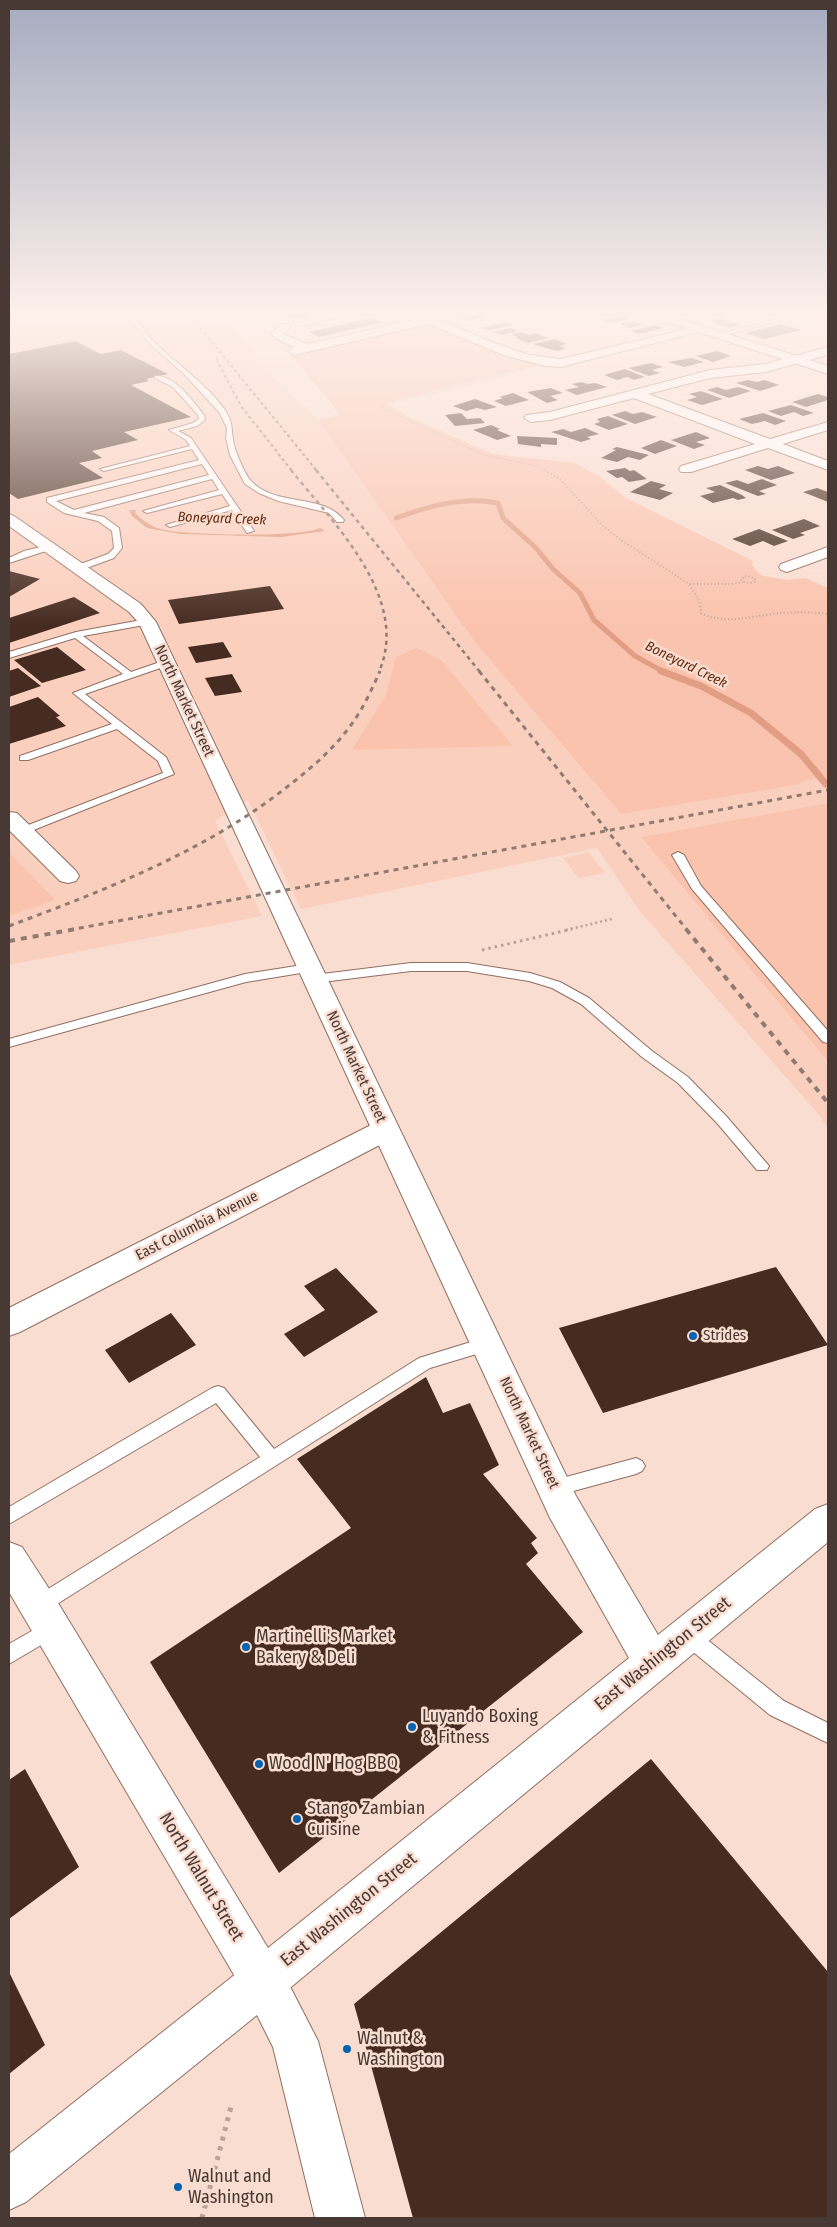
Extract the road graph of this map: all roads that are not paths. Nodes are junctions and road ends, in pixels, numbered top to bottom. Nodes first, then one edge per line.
1 (202, 418) edge
2 (226, 418) edge
3 (700, 418) edge
4 (828, 426) edge
5 (770, 444) junction
6 (194, 447) junction
7 (204, 461) junction
8 (828, 466) edge
9 (104, 469) dead end
10 (686, 469) dead end
11 (214, 476) junction
12 (224, 491) junction
13 (235, 507) junction
14 (147, 511) dead end
15 (74, 513) junction
16 (9, 519) edge
17 (340, 520) dead end
18 (170, 525) dead end
19 (250, 531) dead end
20 (49, 548) junction
21 (828, 552) edge
22 (9, 561) edge
23 (787, 567) dead end
24 (78, 568) junction
25 (147, 622) junction
26 (76, 634) junction
27 (9, 655) edge
28 (166, 663) junction
29 (130, 675) junction
30 (119, 725) junction
31 (24, 758) dead end
32 (16, 825) edge
33 (678, 855) dead end
34 (68, 876) dead end
35 (311, 973) junction
36 (828, 1039) edge
37 (9, 1043) edge
38 (385, 1130) junction
39 (762, 1166) dead end
40 (9, 1323) edge
41 (487, 1344) junction
42 (272, 1459) junction
43 (636, 1466) dead end
44 (555, 1488) junction
45 (9, 1516) edge
46 (828, 1520) edge
47 (9, 1558) edge
48 (46, 1616) junction
49 (686, 1635) junction
50 (9, 1654) edge
51 (652, 1662) junction
52 (828, 1734) edge
53 (263, 1981) junction
54 (9, 2185) edge
55 (340, 2218) edge

1 - 6 lane
2 - 17 lane
3 - 5 street
4 - 5 street
5 - 8 street
5 - 10 street
6 - 7 lane
6 - 9 lane
7 - 11 lane
7 - 15 lane
11 - 12 lane
11 - 15 lane
12 - 13 lane
12 - 14 lane
13 - 18 lane
13 - 19 lane
15 - 24 lane
16 - 20 street, North Market Street
20 - 22 lane
20 - 24 street, North Market Street
21 - 23 street
24 - 25 street, North Market Street
25 - 26 lane
25 - 28 street, North Market Street
26 - 27 lane
26 - 29 lane
28 - 29 lane
28 - 35 street, North Market Street
29 - 30 lane
30 - 31 lane
30 - 32 lane
32 - 34 street
33 - 36 lane
35 - 37 lane
35 - 38 street, North Market Street
35 - 39 lane
38 - 40 street, East Columbia Avenue
38 - 41 street, North Market Street
41 - 42 lane
41 - 44 street, North Market Street
42 - 45 lane
42 - 48 lane
43 - 44 lane
44 - 51 street, North Market Street
46 - 49 street, East Washington Street
47 - 48 street, North Walnut Street
48 - 50 lane
48 - 53 street, North Walnut Street
49 - 51 street, East Washington Street
49 - 52 lane
51 - 53 street, East Washington Street
53 - 54 street, East Washington Street
53 - 55 street, North Walnut Street

